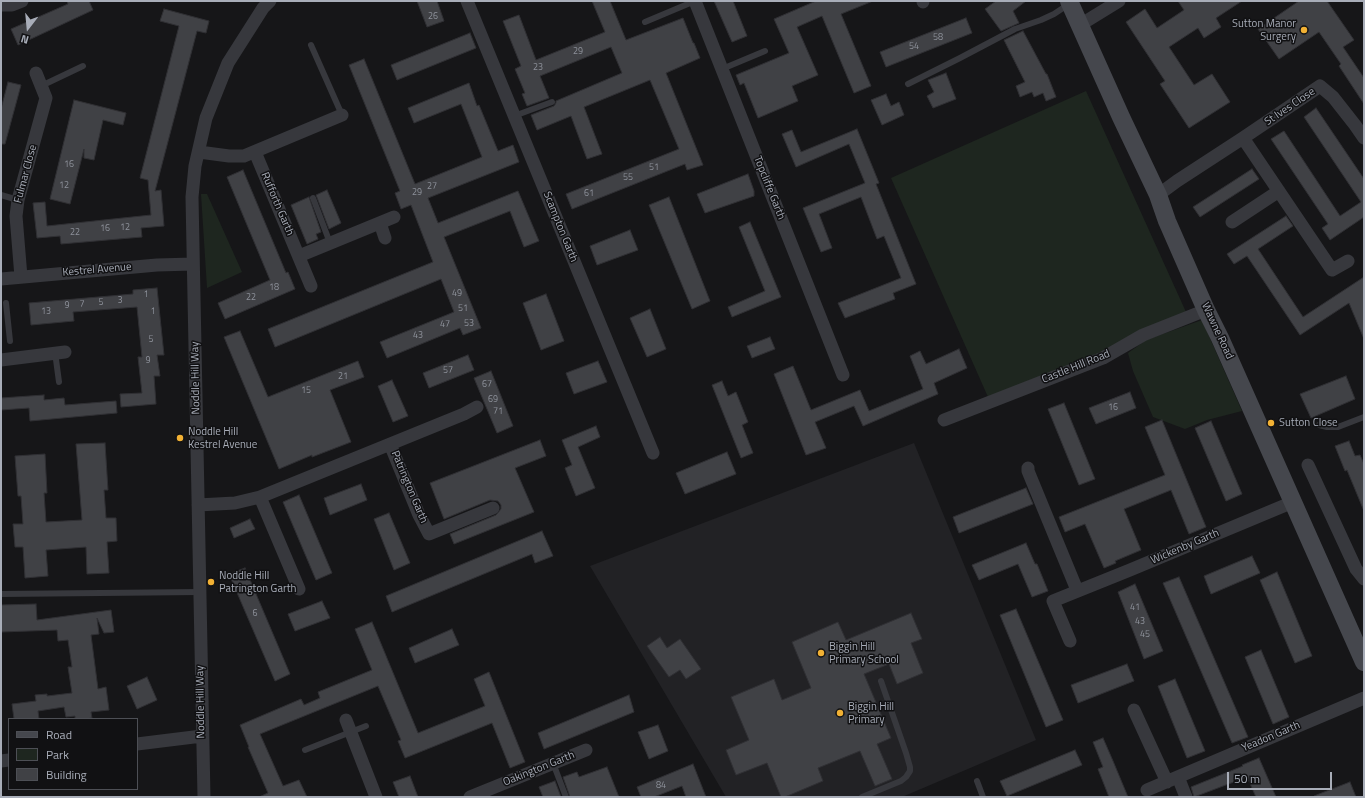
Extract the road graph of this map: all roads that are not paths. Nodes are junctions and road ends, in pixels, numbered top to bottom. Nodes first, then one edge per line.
1 (22, 1) edge
2 (270, 1) edge
3 (467, 1) edge
4 (695, 1) edge
5 (1119, 1) edge
6 (1070, 2) edge
7 (1, 5) edge
8 (645, 22) dead end
9 (1080, 25) junction
10 (311, 45) dead end
11 (765, 51) dead end
12 (83, 66) dead end
13 (722, 69) junction
14 (38, 80) joint
15 (908, 84) dead end
16 (552, 102) dead end
17 (342, 115) joint
18 (514, 116) junction
19 (1243, 138) junction
20 (1364, 138) edge
21 (199, 152) junction
22 (255, 152) junction
23 (1279, 190) junction
24 (1158, 195) junction
25 (1, 196) edge
26 (313, 198) dead end
27 (18, 200) junction
28 (394, 218) dead end
29 (1232, 222) dead end
30 (380, 223) junction
31 (385, 238) dead end
32 (330, 243) junction
33 (299, 256) junction
34 (1348, 261) dead end
35 (193, 264) junction
36 (21, 277) junction
37 (1, 279) edge
38 (311, 286) dead end
39 (6, 303) dead end
40 (1206, 310) junction
41 (9, 333) junction
42 (1, 334) edge
43 (10, 341) dead end
44 (60, 352) joint
45 (1, 360) edge
46 (843, 375) dead end
47 (58, 382) dead end
48 (477, 407) dead end
49 (1364, 417) edge
50 (944, 420) dead end
51 (1319, 425) dead end
52 (390, 444) junction
53 (653, 453) dead end
54 (1308, 465) dead end
55 (1028, 468) dead end
56 (260, 497) junction
57 (1293, 502) junction
58 (198, 505) junction
59 (493, 508) dead end
60 (1364, 579) edge
61 (299, 589) dead end
62 (1076, 590) junction
63 (200, 592) junction
64 (1, 594) edge
65 (1070, 641) dead end
66 (1362, 651) edge
67 (881, 681) dead end
68 (1364, 698) edge
69 (1134, 710) dead end
70 (346, 720) dead end
71 (366, 726) dead end
72 (351, 733) junction
73 (202, 736) junction
74 (138, 744) edge
75 (305, 750) dead end
76 (586, 750) dead end
77 (554, 763) junction
78 (1173, 779) junction
79 (977, 781) dead end
80 (1147, 790) dead end
81 (204, 797) edge
82 (376, 797) edge
83 (470, 797) edge
84 (566, 797) edge
85 (862, 797) edge
86 (983, 797) edge
87 (1186, 797) edge

1 - 7 street
2 - 21 street, Noddle Hill Way
3 - 18 street, Scampton Garth
4 - 8 lane
4 - 13 street, Topcliffe Garth
5 - 9 street
6 - 9 street, Wawne Road
6 - 15 lane
9 - 24 street, Wawne Road
10 - 17 lane
11 - 13 lane
12 - 14 lane
13 - 46 street, Topcliffe Garth
14 - 27 street, Fulmar Close
16 - 18 lane
17 - 22 street
18 - 53 street, Scampton Garth
19 - 20 street, St Ives Close
19 - 23 street
19 - 24 street, St Ives Close
21 - 22 street
21 - 35 street, Noddle Hill Way
22 - 33 street, Rufforth Garth
23 - 29 street
23 - 34 street
24 - 40 street, Wawne Road
25 - 27 lane
26 - 32 lane
27 - 36 street, Fulmar Close
28 - 30 street
30 - 31 street
30 - 32 street
32 - 33 street
33 - 38 street, Rufforth Garth
35 - 36 street, Kestrel Avenue
35 - 58 street, Noddle Hill Way
36 - 37 street, Kestrel Avenue
39 - 41 lane
40 - 50 street, Castle Hill Road
40 - 57 street, Wawne Road
41 - 42 lane
41 - 43 lane
44 - 45 street
44 - 47 lane
48 - 52 street, Patrington Garth
49 - 51 lane
52 - 56 street, Patrington Garth
52 - 59 street, Patrington Garth
54 - 60 street
55 - 62 street
56 - 58 street, Patrington Garth
56 - 61 street
57 - 62 street, Wickenby Garth
57 - 66 street, Wawne Road
58 - 63 street, Noddle Hill Way
62 - 65 street, Wickenby Garth
63 - 64 lane
63 - 73 street, Noddle Hill Way
67 - 85 lane
68 - 78 street, Yeadon Garth
69 - 78 street
70 - 72 street
71 - 72 lane
72 - 75 lane
72 - 82 street
73 - 74 street
73 - 81 street, Noddle Hill Way
76 - 77 street, Oakington Garth
77 - 83 street, Oakington Garth
77 - 84 lane
78 - 80 street, Yeadon Garth
78 - 87 street
79 - 86 lane

